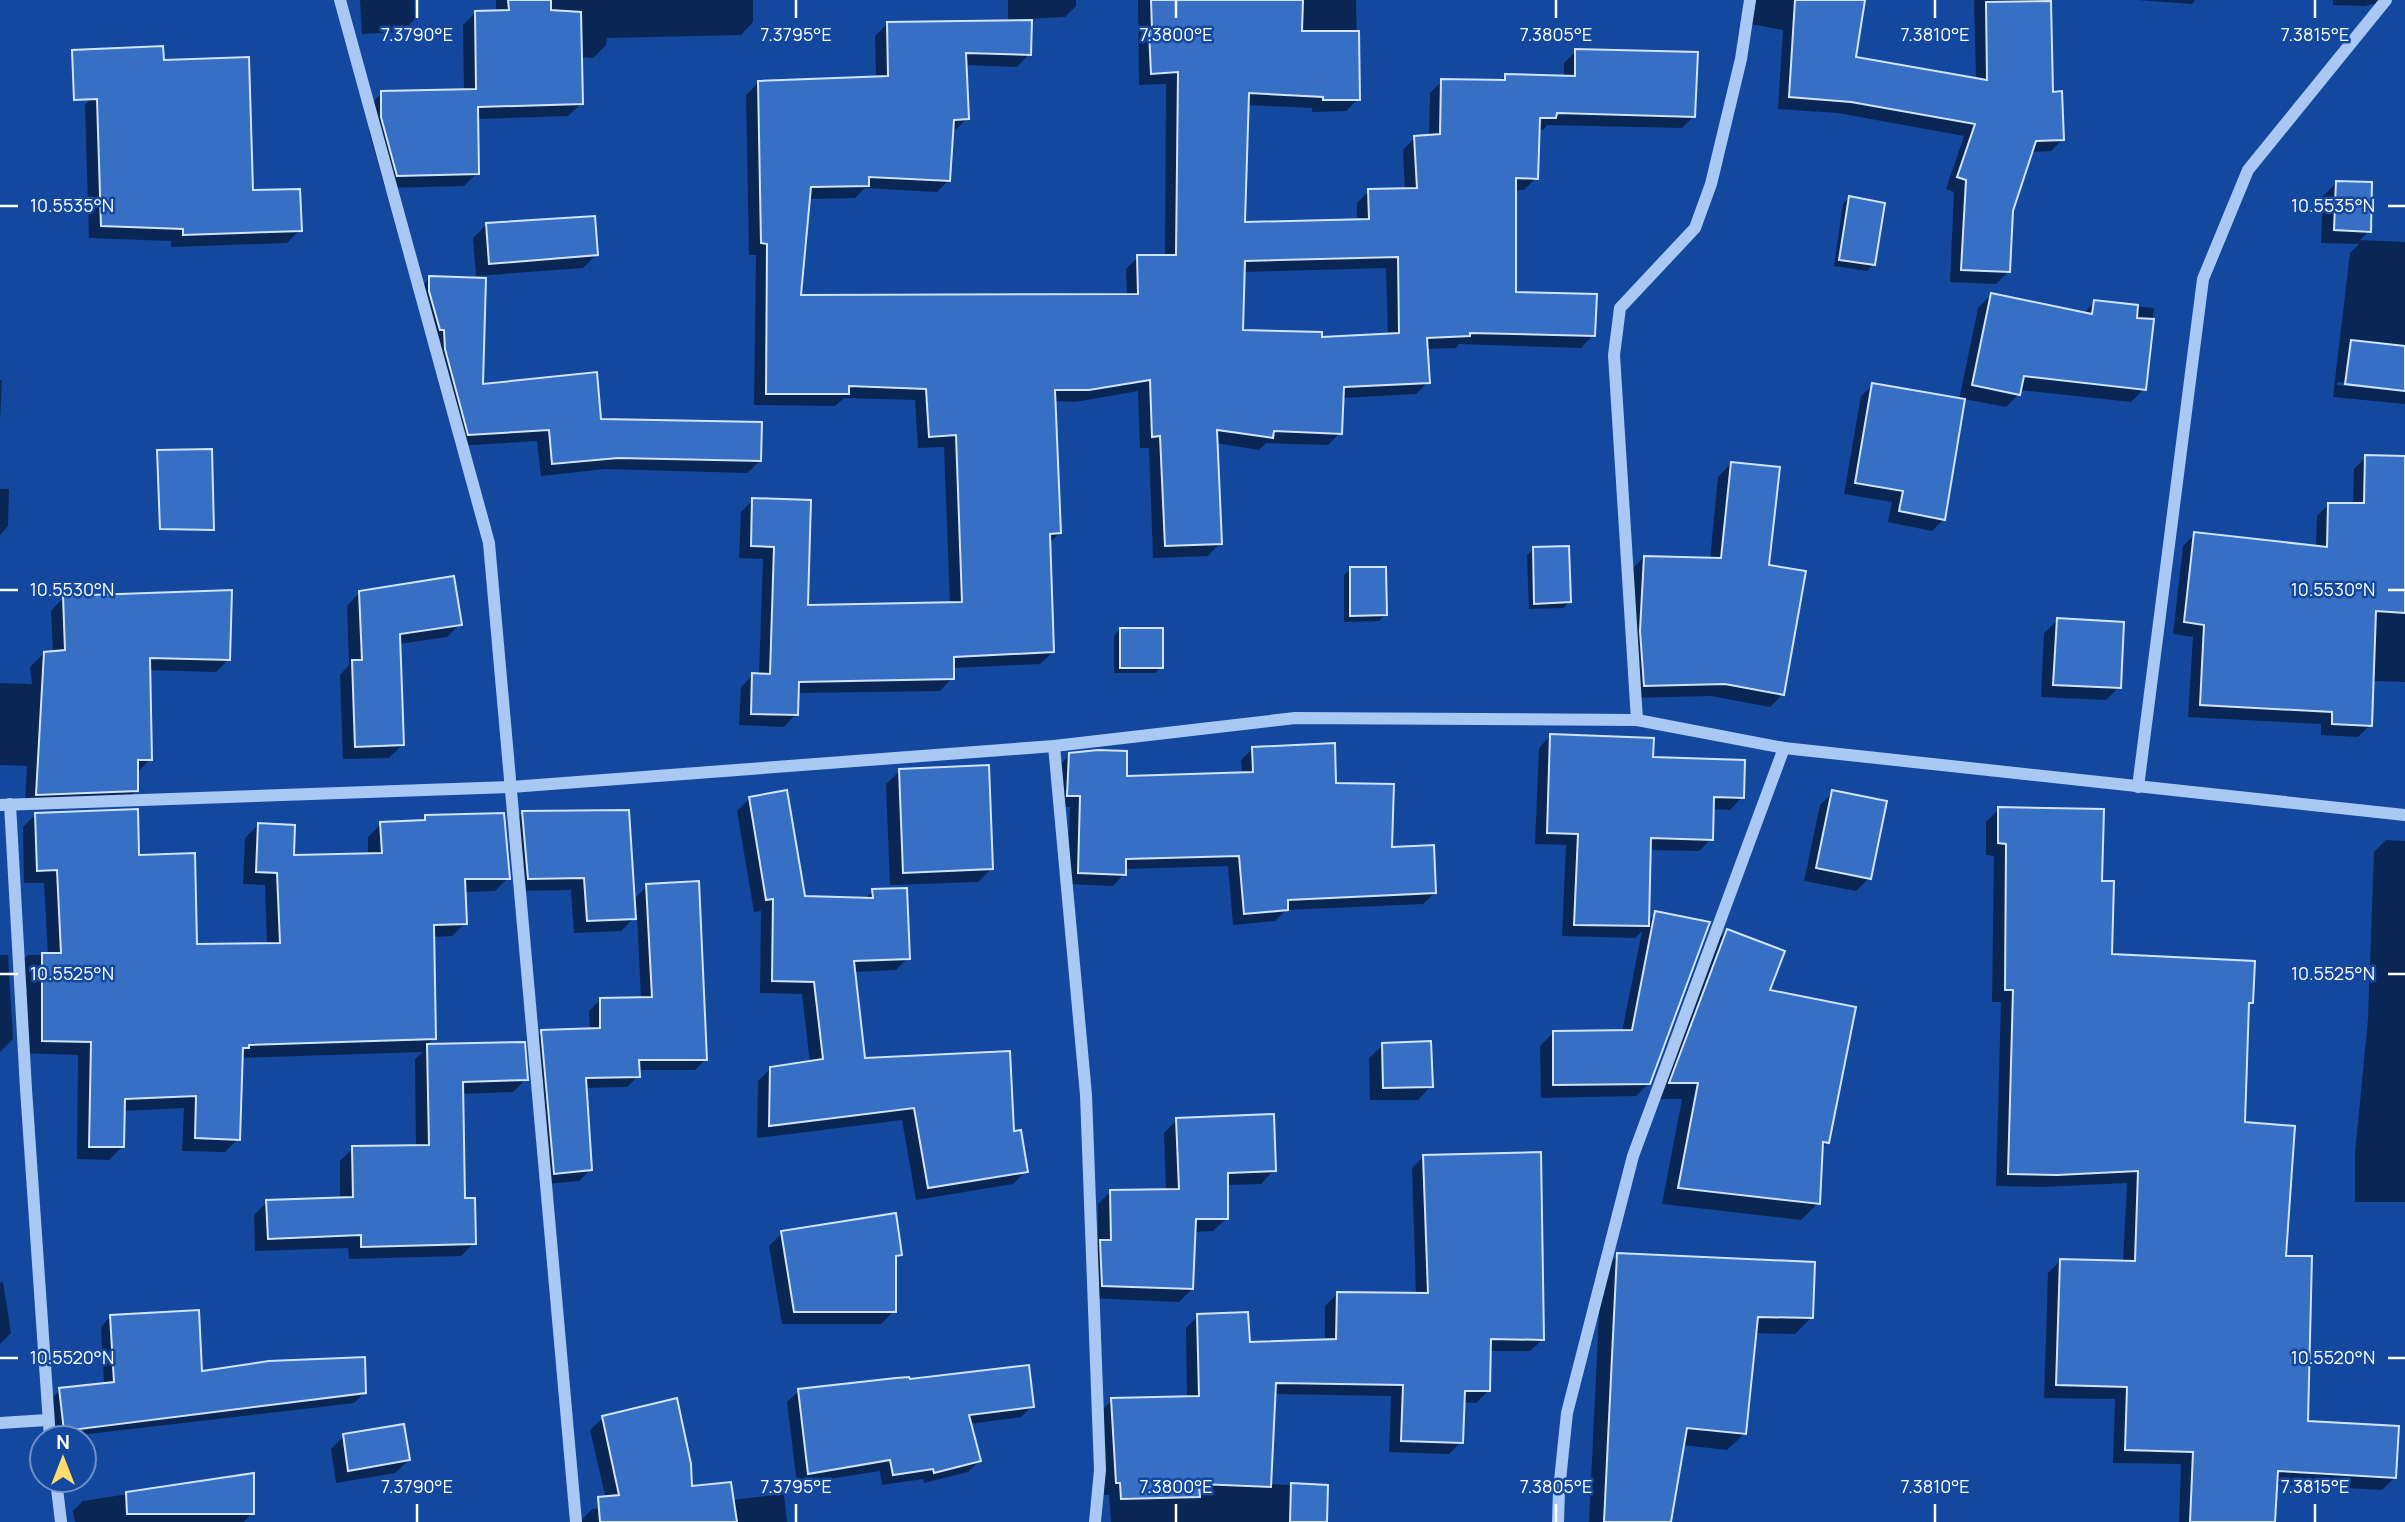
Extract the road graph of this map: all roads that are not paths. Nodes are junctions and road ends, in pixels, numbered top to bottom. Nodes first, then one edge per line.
1 (340, 0) edge
2 (1750, 0) edge
3 (2386, 0) edge
4 (1637, 720) junction
5 (1054, 746) junction
6 (1784, 748) junction
7 (512, 787) junction
8 (2138, 787) junction
9 (5, 804) edge
10 (2405, 815) edge
11 (47, 1420) junction
12 (0, 1423) edge
13 (48, 1424) edge
14 (58, 1494) edge
15 (61, 1522) edge
16 (576, 1522) edge
17 (1095, 1522) edge
18 (1558, 1522) edge

1 - 7 street
2 - 4 street
3 - 8 street
4 - 5 street
4 - 6 street
5 - 7 street
5 - 17 street
6 - 8 street
6 - 18 street
7 - 9 street
7 - 16 street
8 - 10 street
9 - 11 street
11 - 12 street
11 - 13 street
14 - 15 street

